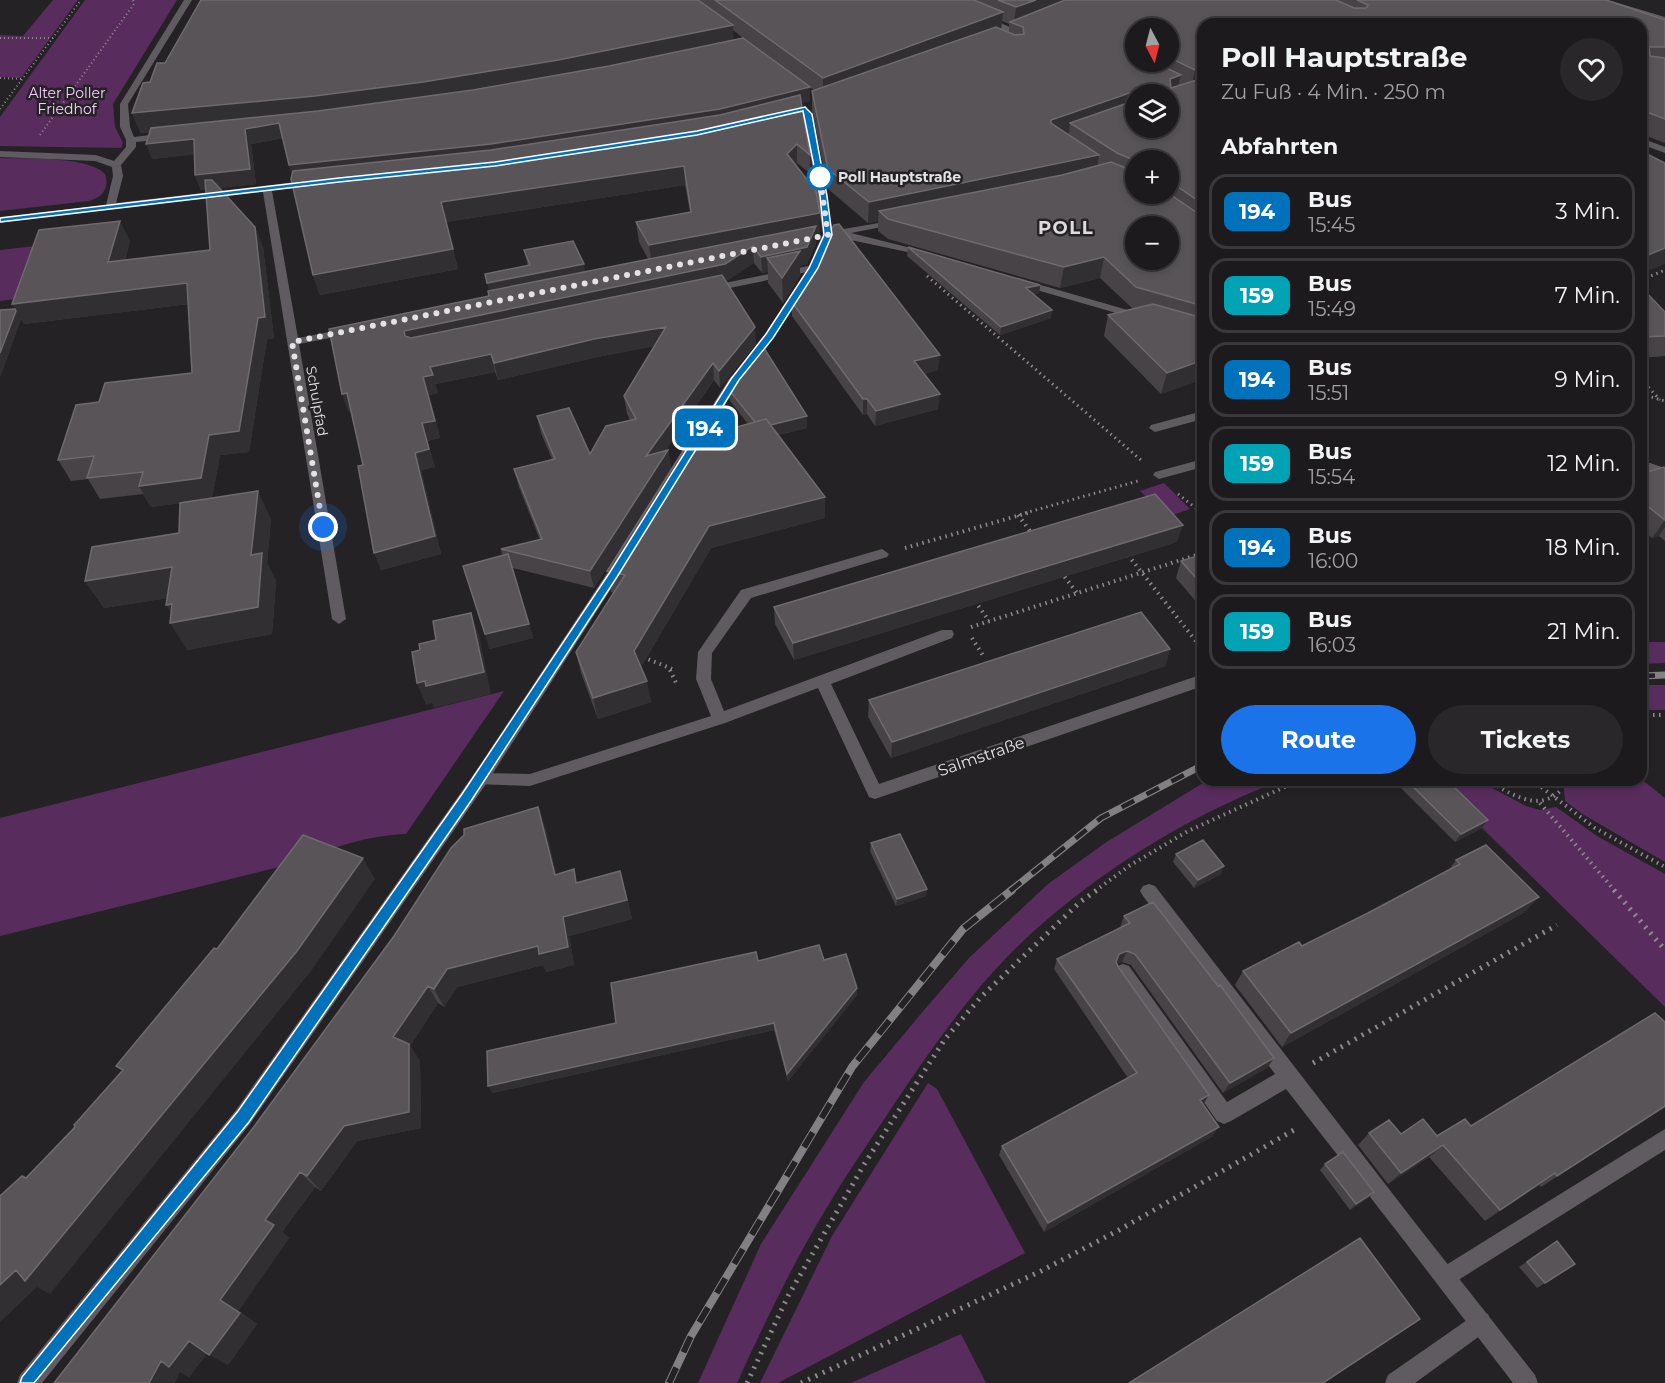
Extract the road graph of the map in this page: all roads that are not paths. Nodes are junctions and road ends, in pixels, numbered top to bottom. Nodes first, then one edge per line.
1 (188, 0) edge
2 (1600, 0) edge
3 (973, 14) edge
4 (1665, 19) edge
5 (1027, 28) edge
6 (1016, 32) junction
7 (1006, 36) edge
8 (805, 108) edge
9 (178, 134) edge
10 (130, 140) junction
11 (1647, 143) edge
12 (1665, 150) edge
13 (0, 154) edge
14 (116, 165) junction
15 (327, 181) edge
16 (267, 188) junction
17 (110, 207) junction
18 (909, 219) edge
19 (0, 220) edge
20 (823, 236) junction
21 (940, 258) edge
22 (813, 268) junction
23 (1007, 278) edge
24 (697, 292) edge
25 (1149, 319) edge
26 (360, 329) edge
27 (292, 342) junction
28 (1197, 417) edge
29 (1155, 428) dead end
30 (1197, 465) edge
31 (1647, 466) edge
32 (680, 468) edge
33 (1665, 472) edge
34 (1159, 475) road end
35 (882, 554) road end
36 (626, 555) edge
37 (339, 620) dead end
38 (947, 634) dead end
39 (822, 681) junction
40 (1197, 682) edge
41 (720, 719) junction
42 (480, 778) junction
43 (1149, 891) dead end
44 (1123, 972) edge
45 (1289, 1077) junction
46 (1665, 1139) edge
47 (1445, 1277) junction
48 (1480, 1322) junction
49 (28, 1383) edge
50 (1396, 1383) edge
51 (1527, 1383) edge

1 - 10 street
2 - 4 street
3 - 6 street
5 - 6 street
6 - 7 street
8 - 20 street
9 - 10 street
10 - 14 street
11 - 12 street
13 - 14 street
14 - 17 street
15 - 16 street
16 - 17 street
16 - 27 street, Schulpfad
17 - 19 street
18 - 20 street
20 - 21 street
20 - 22 street
22 - 24 street
22 - 32 street
23 - 25 street
26 - 27 street
27 - 37 street, Schulpfad
28 - 29 street
30 - 34 street
31 - 33 street
35 - 41 street
36 - 42 street
38 - 39 street
39 - 40 street, Salmstraße
39 - 41 street
41 - 42 street
42 - 49 street
43 - 45 street
44 - 45 street
45 - 47 street
46 - 47 street
47 - 48 street
48 - 50 street
48 - 51 street

